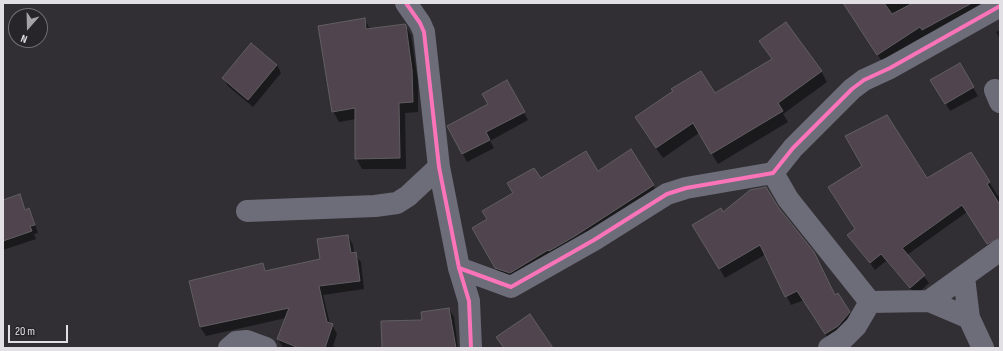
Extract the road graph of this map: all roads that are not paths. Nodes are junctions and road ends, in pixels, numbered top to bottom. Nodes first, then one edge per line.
1 (406, 3) edge
2 (1000, 6) edge
3 (439, 167) junction
4 (773, 173) junction
5 (246, 211) dead end
6 (1000, 250) edge
7 (459, 268) junction
8 (964, 277) junction
9 (493, 281) junction
10 (469, 301) junction
11 (929, 301) junction
12 (870, 302) junction
13 (969, 318) junction
14 (228, 348) edge
15 (266, 348) edge
16 (471, 348) edge
17 (829, 348) edge
18 (983, 348) edge

1 - 3 street
2 - 4 street
3 - 5 street
3 - 7 street
4 - 9 street
4 - 12 street
6 - 8 street
7 - 9 street
7 - 10 street
8 - 11 street
8 - 13 street
9 - 10 street
10 - 16 street
11 - 12 street
11 - 13 street
12 - 17 street
13 - 18 street
14 - 15 street

